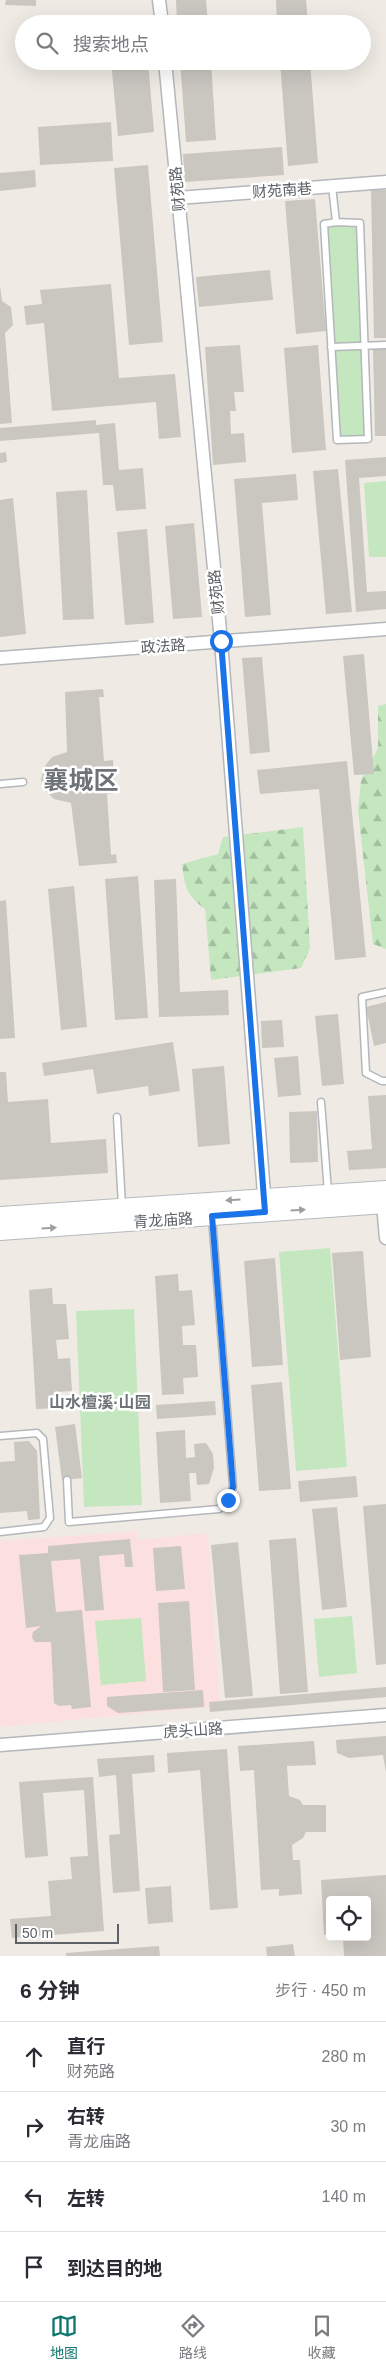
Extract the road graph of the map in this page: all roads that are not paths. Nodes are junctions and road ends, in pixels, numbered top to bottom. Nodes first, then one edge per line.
1 (159, 0) edge
2 (161, 15) edge
3 (166, 70) edge
4 (386, 182) edge
5 (332, 186) junction
6 (178, 198) junction
7 (336, 222) junction
8 (364, 345) junction
9 (386, 345) edge
10 (331, 347) junction
11 (386, 629) edge
12 (221, 641) junction
13 (0, 658) edge
14 (23, 782) dead end
15 (0, 784) edge
16 (386, 992) edge
17 (386, 1081) edge
18 (320, 1102) dead end
19 (117, 1117) dead end
20 (385, 1200) edge
21 (329, 1201) junction
22 (265, 1205) junction
23 (123, 1215) junction
24 (0, 1216) edge
25 (212, 1216) junction
26 (0, 1231) edge
27 (386, 1238) edge
28 (0, 1436) edge
29 (67, 1480) dead end
30 (0, 1532) edge
31 (386, 1715) edge
32 (0, 1745) edge

1 - 2 street
3 - 6 street, 财苑路
4 - 5 street, 财苑南巷
5 - 6 street, 财苑南巷
5 - 7 lane
6 - 12 street, 财苑路
7 - 8 lane
7 - 10 lane
8 - 9 lane
8 - 10 lane
8 - 10 lane
11 - 12 street, 政法路
12 - 13 street, 政法路
12 - 22 street, 财苑路
14 - 15 lane
16 - 17 lane
18 - 21 lane
19 - 23 lane
20 - 21 street, 青龙庙路
20 - 27 street
21 - 22 street, 青龙庙路
22 -> 23 street, 青龙庙路
22 - 25 street, 青龙庙路
23 - 24 street, 青龙庙路
23 - 25 street, 青龙庙路
26 -> 23 street, 青龙庙路
25 - 29 lane
28 - 30 lane
31 - 32 street, 虎头山路

